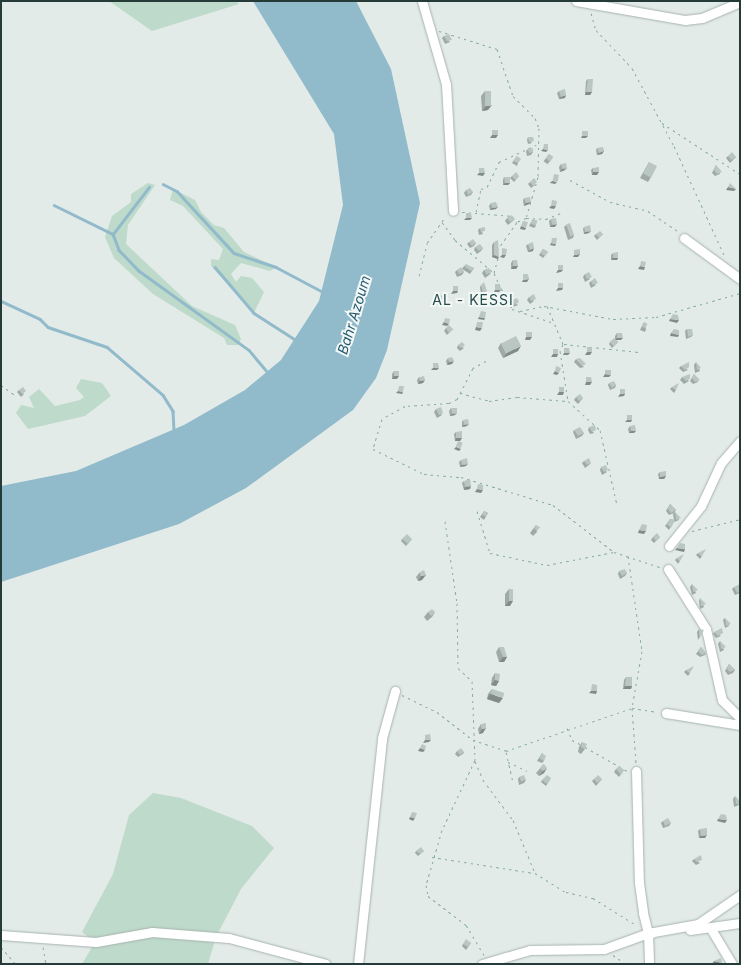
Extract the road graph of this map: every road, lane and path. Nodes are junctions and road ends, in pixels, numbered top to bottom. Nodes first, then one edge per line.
1 (422, 1) edge
2 (579, 2) edge
3 (740, 2) edge
4 (428, 24) junction
5 (662, 123) junction
6 (536, 145) junction
7 (740, 174) edge
8 (570, 180) dead end
9 (453, 211) junction
10 (563, 212) dead end
11 (476, 213) junction
12 (526, 218) junction
13 (442, 220) junction
14 (517, 222) junction
15 (684, 238) joint
16 (494, 274) junction
17 (419, 276) dead end
18 (736, 276) edge
19 (740, 293) edge
20 (547, 306) junction
21 (519, 311) junction
22 (551, 322) junction
23 (563, 344) junction
24 (639, 352) dead end
25 (486, 361) dead end
26 (1, 385) edge
27 (460, 393) junction
28 (16, 396) dead end
29 (568, 401) junction
30 (740, 441) edge
31 (617, 505) dead end
32 (477, 511) dead end
33 (740, 519) edge
34 (445, 521) dead end
35 (680, 535) junction
36 (669, 546) dead end
37 (614, 552) junction
38 (628, 556) junction
39 (668, 569) joint
40 (395, 691) joint
41 (632, 708) junction
42 (666, 714) joint
43 (740, 718) edge
44 (740, 726) edge
45 (567, 728) junction
46 (473, 740) junction
47 (506, 751) junction
48 (475, 760) junction
49 (507, 761) junction
50 (527, 771) dead end
51 (636, 771) junction
52 (513, 783) dead end
53 (432, 857) junction
54 (535, 873) junction
55 (740, 895) edge
56 (740, 923) edge
57 (711, 929) junction
58 (648, 933) junction
59 (1, 935) edge
60 (41, 938) junction
61 (1, 947) edge
62 (604, 949) junction
63 (13, 960) junction
64 (485, 962) edge
65 (11, 964) edge
66 (16, 964) edge
67 (46, 964) edge
68 (326, 964) edge
69 (358, 964) edge
70 (626, 964) edge
71 (649, 964) edge
72 (732, 964) edge

1 - 4 street
2 - 3 street
2 - 5 path
4 - 6 path
4 - 9 street
5 - 7 path
5 - 18 path
6 - 11 path
6 - 12 path
8 - 15 path
9 - 11 path
9 - 13 path
10 - 12 path
11 - 14 path
12 - 14 path
13 - 16 path
13 - 17 path
14 - 16 path
15 - 18 street
16 - 21 path
19 - 20 path
20 - 21 path
20 - 22 path
21 - 22 path
22 - 23 path
23 - 24 path
23 - 29 path
25 - 27 path
26 - 28 path
27 - 29 path
27 - 37 path
29 - 31 path
30 - 35 street
32 - 37 path
33 - 35 path
34 - 46 path
35 - 36 street
37 - 38 path
38 - 39 path
38 - 41 path
39 - 43 street
40 - 46 path
40 - 69 street
41 - 42 path
41 - 45 path
41 - 51 path
42 - 44 street
45 - 47 path
45 - 51 path
46 - 47 path
46 - 48 path
47 - 49 path
48 - 53 path
48 - 54 path
49 - 50 path
49 - 52 path
51 - 58 street
53 - 54 path
53 - 64 path
54 - 58 path
55 - 58 street
56 - 57 street
57 - 58 street
57 - 72 street
58 - 62 street
58 - 71 street
59 - 60 street
60 - 67 path
60 - 68 street
61 - 63 path
62 - 64 street
62 - 70 path
63 - 65 path
63 - 66 path

